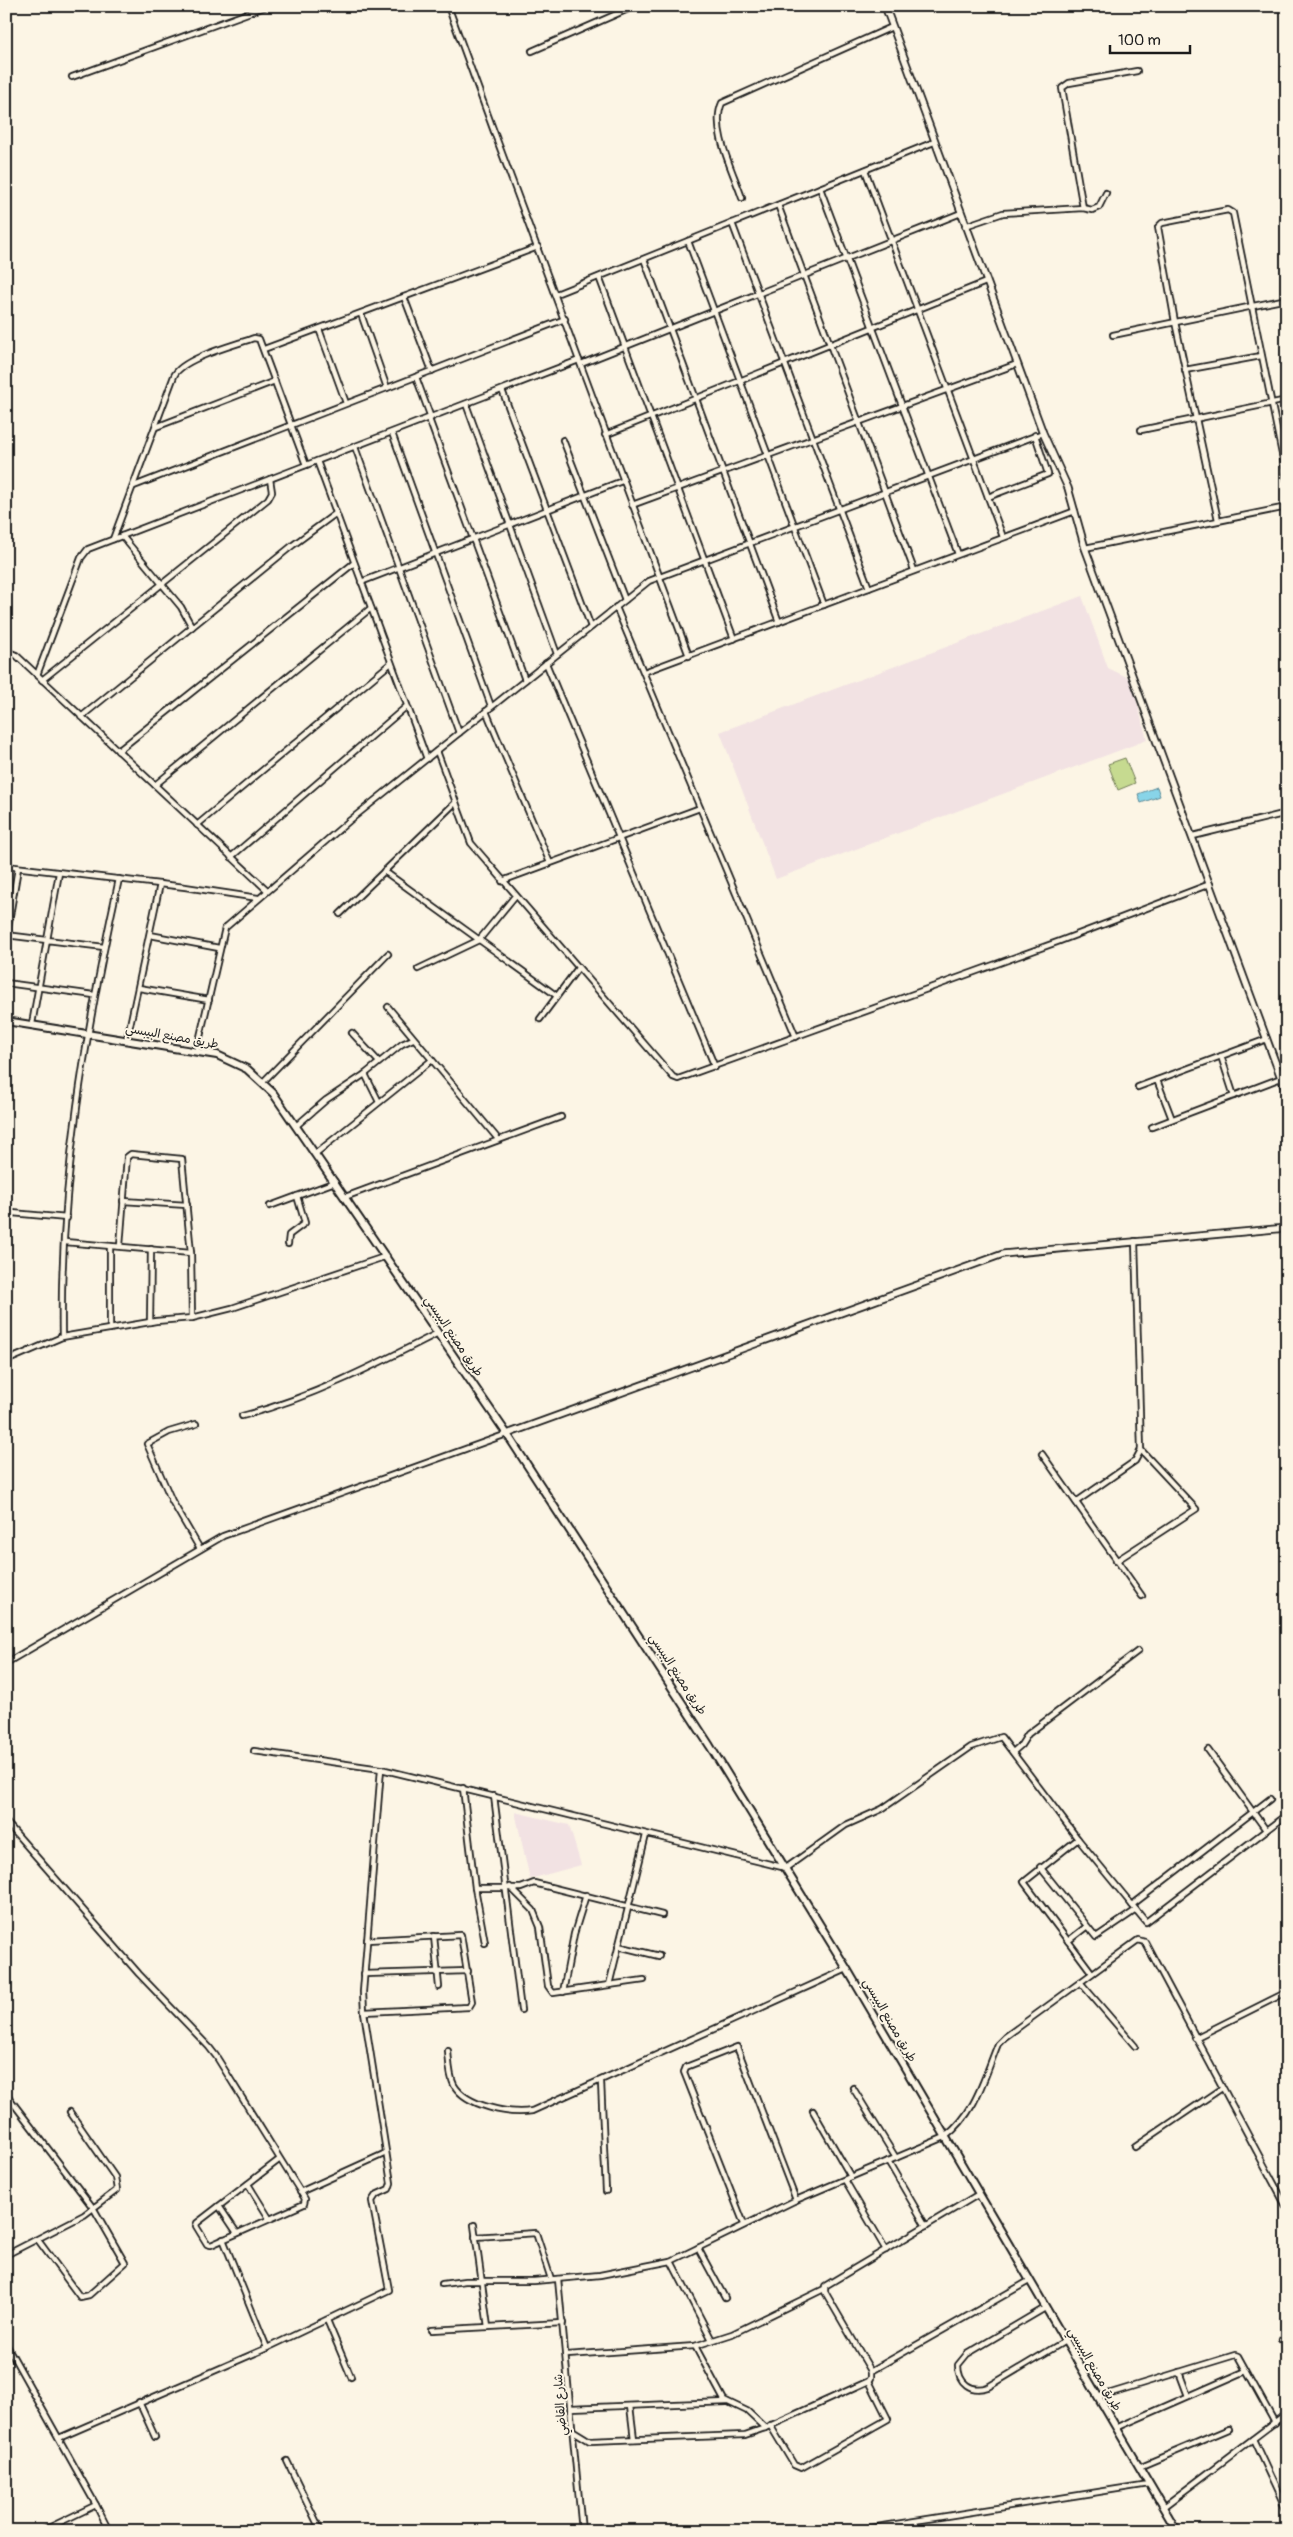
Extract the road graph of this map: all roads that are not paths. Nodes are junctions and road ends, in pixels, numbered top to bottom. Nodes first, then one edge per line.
1 (267, 6) edge
2 (448, 6) edge
3 (635, 6) edge
4 (885, 6) edge
5 (892, 27) junction
6 (532, 51) dead end
7 (1137, 71) dead end
8 (72, 76) dead end
9 (934, 142) junction
10 (865, 170) junction
11 (820, 188) junction
12 (1106, 193) dead end
13 (742, 198) dead end
14 (778, 205) junction
15 (1083, 208) junction
16 (960, 213) junction
17 (732, 223) junction
18 (965, 226) junction
19 (893, 240) junction
20 (688, 241) junction
21 (538, 247) junction
22 (847, 258) junction
23 (644, 259) junction
24 (804, 275) junction
25 (599, 277) junction
26 (986, 282) junction
27 (759, 293) junction
28 (556, 294) junction
29 (404, 297) junction
30 (1287, 299) edge
31 (1251, 307) junction
32 (918, 309) junction
33 (714, 311) junction
34 (360, 314) junction
35 (565, 319) junction
36 (1175, 322) junction
37 (873, 328) junction
38 (319, 329) junction
39 (670, 329) junction
40 (1113, 335) dead end
41 (830, 345) junction
42 (625, 347) junction
43 (264, 349) junction
44 (1261, 356) junction
45 (580, 362) junction
46 (785, 363) junction
47 (1017, 364) junction
48 (1185, 370) junction
49 (432, 371) junction
50 (416, 377) junction
51 (275, 380) junction
52 (740, 381) junction
53 (387, 388) junction
54 (947, 388) junction
55 (502, 390) junction
56 (696, 399) junction
57 (1287, 400) edge
58 (1271, 403) junction
59 (346, 404) junction
60 (466, 404) junction
61 (901, 405) junction
62 (652, 417) junction
63 (430, 418) junction
64 (1196, 419) junction
65 (858, 420) junction
66 (291, 424) junction
67 (156, 427) junction
68 (1142, 430) dead end
69 (392, 433) junction
70 (1043, 433) junction
71 (606, 435) junction
72 (1035, 435) junction
73 (811, 439) junction
74 (563, 440) dead end
75 (355, 447) junction
76 (768, 456) junction
77 (974, 458) junction
78 (317, 461) junction
79 (306, 465) junction
80 (723, 471) junction
81 (929, 475) junction
82 (270, 479) junction
83 (1287, 479) edge
84 (622, 481) junction
85 (134, 486) junction
86 (678, 488) junction
87 (884, 492) junction
88 (585, 496) junction
89 (988, 497) junction
90 (632, 505) junction
91 (1287, 507) edge
92 (838, 508) junction
93 (547, 510) junction
94 (1075, 511) junction
95 (335, 514) junction
96 (1218, 520) junction
97 (510, 524) junction
98 (794, 525) junction
99 (122, 536) junction
100 (1003, 537) junction
101 (473, 538) junction
102 (113, 540) junction
103 (750, 542) junction
104 (1085, 548) junction
105 (435, 552) junction
106 (958, 554) junction
107 (704, 558) junction
108 (354, 563) junction
109 (398, 567) junction
110 (914, 570) junction
111 (659, 575) junction
112 (361, 582) junction
113 (162, 584) junction
114 (869, 588) junction
115 (625, 600) junction
116 (824, 605) junction
117 (371, 608) junction
118 (616, 608) junction
119 (779, 622) junction
120 (192, 627) junction
121 (591, 627) junction
122 (734, 639) junction
123 (6, 651) edge
124 (557, 654) junction
125 (689, 656) junction
126 (391, 663) junction
127 (546, 663) junction
128 (644, 672) junction
129 (37, 675) junction
130 (42, 680) junction
131 (525, 680) junction
132 (407, 706) junction
133 (491, 706) junction
134 (486, 711) junction
135 (81, 717) junction
136 (458, 732) junction
137 (118, 751) junction
138 (436, 751) junction
139 (426, 759) junction
140 (155, 785) junction
141 (455, 803) junction
142 (700, 808) junction
143 (1287, 813) edge
144 (197, 825) junction
145 (1193, 836) junction
146 (620, 838) junction
147 (231, 856) junction
148 (550, 863) junction
149 (6, 866) edge
150 (18, 868) junction
151 (384, 871) junction
152 (59, 873) junction
153 (119, 880) junction
154 (502, 881) junction
155 (160, 884) junction
156 (1210, 884) junction
157 (267, 890) junction
158 (515, 896) junction
159 (258, 898) junction
160 (340, 914) dead end
161 (7, 936) edge
162 (150, 936) junction
163 (46, 940) junction
164 (479, 940) junction
165 (104, 947) junction
166 (219, 948) junction
167 (388, 954) dead end
168 (578, 968) junction
169 (418, 969) dead end
170 (6, 982) edge
171 (38, 987) junction
172 (139, 988) junction
173 (94, 995) junction
174 (557, 996) junction
175 (209, 1000) junction
176 (388, 1007) dead end
177 (540, 1019) dead end
178 (6, 1021) edge
179 (32, 1024) junction
180 (88, 1032) junction
181 (352, 1033) dead end
182 (796, 1037) junction
183 (127, 1039) junction
184 (413, 1039) junction
185 (1266, 1039) junction
186 (197, 1050) junction
187 (1220, 1056) junction
188 (432, 1060) junction
189 (379, 1062) junction
190 (715, 1067) junction
191 (366, 1074) junction
192 (1281, 1078) junction
193 (1157, 1080) junction
194 (264, 1082) junction
195 (1138, 1088) dead end
196 (1287, 1094) edge
197 (1234, 1096) junction
198 (379, 1102) junction
199 (561, 1117) dead end
200 (1172, 1119) junction
201 (296, 1126) junction
202 (1152, 1127) dead end
203 (498, 1139) junction
204 (315, 1154) junction
205 (335, 1182) junction
206 (297, 1196) junction
207 (345, 1197) junction
208 (123, 1201) junction
209 (187, 1205) junction
210 (270, 1206) dead end
211 (67, 1218) junction
212 (6, 1226) edge
213 (1287, 1228) edge
214 (1135, 1241) junction
215 (65, 1242) junction
216 (288, 1244) dead end
217 (110, 1246) junction
218 (120, 1246) junction
219 (151, 1249) junction
220 (191, 1254) junction
221 (386, 1256) junction
222 (192, 1318) junction
223 (150, 1322) junction
224 (110, 1329) junction
225 (438, 1334) junction
226 (62, 1337) junction
227 (6, 1361) edge
228 (242, 1416) dead end
229 (196, 1424) dead end
230 (507, 1434) junction
231 (1141, 1450) junction
232 (1042, 1454) dead end
233 (1076, 1502) junction
234 (200, 1549) junction
235 (1116, 1561) junction
236 (1142, 1596) dead end
237 (1138, 1650) dead end
238 (6, 1663) edge
239 (1208, 1750) dead end
240 (254, 1751) dead end
241 (1013, 1752) junction
242 (380, 1769) junction
243 (463, 1788) junction
244 (494, 1796) junction
245 (1270, 1799) dead end
246 (1252, 1812) junction
247 (1286, 1815) edge
248 (6, 1822) edge
249 (1266, 1830) junction
250 (646, 1835) junction
251 (1078, 1839) junction
252 (1040, 1867) junction
253 (786, 1868) junction
254 (508, 1887) junction
255 (475, 1888) junction
256 (586, 1894) junction
257 (628, 1905) junction
258 (1132, 1905) junction
259 (1136, 1910) junction
260 (662, 1915) dead end
261 (1086, 1927) junction
262 (434, 1936) junction
263 (367, 1940) junction
264 (1068, 1941) junction
265 (485, 1943) dead end
266 (618, 1946) junction
267 (659, 1956) dead end
268 (847, 1969) junction
269 (468, 1971) junction
270 (437, 1972) junction
271 (1092, 1973) junction
272 (364, 1974) junction
273 (644, 1980) dead end
274 (1080, 1982) junction
275 (609, 1984) junction
276 (439, 1987) dead end
277 (563, 1992) junction
278 (1287, 1992) edge
279 (521, 2010) dead end
280 (364, 2012) junction
281 (1196, 2038) junction
282 (1135, 2046) dead end
283 (448, 2051) dead end
284 (601, 2082) junction
285 (853, 2088) dead end
286 (1222, 2088) junction
287 (10, 2099) dead end
288 (813, 2111) dead end
289 (70, 2112) dead end
290 (946, 2137) junction
291 (1135, 2147) dead end
292 (386, 2153) junction
293 (896, 2158) junction
294 (280, 2159) junction
295 (888, 2161) junction
296 (851, 2177) junction
297 (845, 2180) junction
298 (248, 2184) junction
299 (606, 2191) dead end
300 (300, 2192) junction
301 (979, 2194) junction
302 (796, 2200) junction
303 (219, 2206) junction
304 (1287, 2208) edge
305 (94, 2209) junction
306 (270, 2218) junction
307 (744, 2224) junction
308 (474, 2225) dead end
309 (926, 2226) junction
310 (237, 2233) junction
311 (475, 2236) junction
312 (223, 2239) junction
313 (38, 2240) junction
314 (698, 2248) junction
315 (886, 2250) junction
316 (6, 2256) edge
317 (671, 2260) junction
318 (551, 2279) junction
319 (558, 2279) junction
320 (480, 2281) junction
321 (1029, 2281) junction
322 (442, 2284) dead end
323 (824, 2289) junction
324 (724, 2298) dead end
325 (1045, 2308) junction
326 (327, 2320) junction
327 (563, 2323) junction
328 (488, 2327) junction
329 (432, 2330) dead end
330 (1281, 2338) dead end
331 (712, 2340) junction
332 (1065, 2341) junction
333 (6, 2344) edge
334 (694, 2346) junction
335 (267, 2348) junction
336 (1287, 2349) edge
337 (567, 2354) junction
338 (871, 2370) junction
339 (1246, 2371) junction
340 (1179, 2372) junction
341 (352, 2377) dead end
342 (869, 2381) junction
343 (1188, 2396) junction
344 (1098, 2397) junction
345 (139, 2402) junction
346 (727, 2402) junction
347 (630, 2406) junction
348 (570, 2408) junction
349 (1285, 2415) edge
350 (1275, 2423) junction
351 (1287, 2423) edge
352 (770, 2425) junction
353 (765, 2428) junction
354 (1116, 2428) junction
355 (1229, 2429) dead end
356 (572, 2430) junction
357 (154, 2437) dead end
358 (59, 2438) junction
359 (634, 2439) junction
360 (1254, 2439) junction
361 (287, 2461) dead end
362 (1139, 2467) junction
363 (1149, 2484) junction
364 (96, 2505) junction
365 (1163, 2507) junction
366 (1287, 2512) edge
367 (48, 2529) edge
368 (42, 2531) edge
369 (109, 2531) edge
370 (320, 2531) edge
371 (582, 2531) edge
372 (852, 2531) edge
373 (1177, 2531) edge

1 - 8 street
2 - 21 street
3 - 6 street
4 - 5 street
5 - 9 street
5 - 13 street
7 - 15 street
9 - 10 street
9 - 16 street
10 - 11 street
10 - 19 street
11 - 14 street
11 - 22 street
12 - 15 street
14 - 17 street
14 - 24 street
15 - 18 street
16 - 18 street
16 - 19 street
17 - 20 street
17 - 27 street
18 - 26 street
19 - 22 street
19 - 32 street
20 - 23 street
20 - 33 street
21 - 28 street
21 - 29 street
22 - 24 street
22 - 37 street
23 - 25 street
23 - 39 street
24 - 27 street
24 - 41 street
25 - 28 street
25 - 42 street
26 - 32 street
26 - 47 street
27 - 33 street
27 - 46 street
28 - 35 street
29 - 34 street
29 - 49 street
30 - 31 street
31 - 36 street
31 - 36 street
31 - 44 street
32 - 37 street
32 - 54 street
33 - 39 street
33 - 52 street
34 - 38 street
34 - 53 street
35 - 45 street
35 - 49 street
36 - 40 street
36 - 48 street
37 - 41 street
37 - 61 street
38 - 43 street
38 - 59 street
39 - 42 street
39 - 56 street
41 - 46 street
41 - 65 street
42 - 45 street
42 - 62 street
43 - 51 street
43 - 67 street
44 - 48 street
44 - 58 street
45 - 55 street
45 - 71 street
46 - 52 street
46 - 73 street
47 - 54 street
47 - 70 street
48 - 64 street
49 - 50 street
50 - 53 street
50 - 63 street
51 - 66 street
51 - 67 street
52 - 56 street
52 - 76 street
53 - 59 street
54 - 61 street
54 - 77 street
55 - 60 street
55 - 93 street
56 - 62 street
56 - 80 street
57 - 58 street
58 - 64 street
58 - 83 street
59 - 66 street
60 - 63 street
60 - 97 street
61 - 65 street
61 - 81 street
62 - 71 street
62 - 86 street
63 - 69 street
63 - 101 street
64 - 68 street
64 - 96 street
65 - 73 street
65 - 87 street
66 - 79 street
66 - 85 street
67 - 85 street
69 - 75 street
69 - 105 street
70 - 72 street
70 - 94 street
71 - 84 street
72 - 77 street
72 - 89 street
73 - 76 street
73 - 92 street
74 - 88 street
75 - 78 street
75 - 109 street
76 - 80 street
76 - 98 street
77 - 81 street
77 - 89 street
78 - 79 street
78 - 95 street
79 - 82 street
80 - 86 street
80 - 103 street
81 - 87 street
81 - 106 street
82 - 99 street
82 - 113 street
84 - 88 street
84 - 90 street
85 - 102 street
86 - 90 street
86 - 107 street
87 - 92 street
87 - 110 street
88 - 93 street
88 - 115 street
89 - 100 street
90 - 111 street
91 - 96 street
92 - 98 street
92 - 114 street
93 - 97 street
93 - 121 street
94 - 100 street
94 - 104 street
95 - 108 street
95 - 120 street
96 - 104 street
97 - 101 street
97 - 124 street
98 - 103 street
98 - 116 street
99 - 102 street
99 - 113 street
100 - 106 street
101 - 105 street
101 - 131 street
102 - 129 street
103 - 107 street
103 - 119 street
104 - 145 street
105 - 109 street
105 - 133 street
106 - 110 street
107 - 111 street
107 - 122 street
108 - 112 street
108 - 137 street
109 - 112 street
109 - 136 street
110 - 114 street
111 - 115 street
111 - 125 street
112 - 117 street
113 - 120 street
113 - 130 street
114 - 116 street
115 - 118 street
116 - 119 street
117 - 126 street
117 - 140 street
118 - 121 street
118 - 128 street
119 - 122 street
120 - 135 street
121 - 124 street
122 - 125 street
123 - 129 street
124 - 127 street
125 - 128 street
126 - 132 street
126 - 144 street
127 - 131 street
127 - 146 street
128 - 142 street
129 - 130 street
130 - 135 street
131 - 133 street
132 - 139 street
132 - 147 street
133 - 134 street
134 - 136 street
134 - 148 street
135 - 137 street
136 - 138 street
137 - 140 street
138 - 139 street
138 - 141 street
139 - 157 street
140 - 144 street
141 - 151 street
141 - 154 street
142 - 146 street
142 - 182 street
143 - 145 street
144 - 147 street
145 - 156 street
146 - 148 street
146 - 190 street
147 - 157 street
148 - 154 street
149 - 150 street
150 - 152 street
150 - 161 street
151 - 160 street
151 - 164 street
152 - 153 street
152 - 163 street
153 - 155 street
153 - 165 street
154 - 158 street
155 - 159 street
155 - 162 street
156 - 182 street
156 - 185 street
157 - 159 street
158 - 164 street
158 - 168 street
159 - 166 street
161 - 163 street
162 - 166 street
162 - 172 street
163 - 165 street
163 - 171 street
164 - 169 street
164 - 174 street
165 - 173 street
166 - 175 street
167 - 194 street
168 - 174 street
168 - 190 street
170 - 171 street
171 - 173 street
171 - 179 street
172 - 175 street
172 - 183 street
173 - 180 street
174 - 177 street
175 - 186 street
176 - 184 street
178 - 179 main road, طريق مصنع البيبسي
179 - 180 main road, طريق مصنع البيبسي
180 - 183 main road, طريق مصنع البيبسي
180 - 211 street
181 - 189 street
182 - 190 street
183 - 186 main road, طريق مصنع البيبسي
184 - 188 street
184 - 189 street
185 - 187 street
185 - 192 street
186 - 194 main road, طريق مصنع البيبسي
187 - 193 street
187 - 197 street
188 - 198 street
188 - 203 street
189 - 191 street
191 - 198 street
191 - 201 street
192 - 196 street
192 - 197 street
193 - 195 street
193 - 200 street
194 - 201 main road, طريق مصنع البيبسي
197 - 200 street
198 - 204 street
199 - 203 street
200 - 202 street
201 - 204 main road, طريق مصنع البيبسي
203 - 207 street
204 - 205 main road, طريق مصنع البيبسي
205 - 206 street
205 - 207 main road, طريق مصنع البيبسي
206 - 210 street
206 - 216 street
207 - 221 main road, طريق مصنع البيبسي
208 - 209 street
208 - 209 street
208 - 218 street
209 - 220 street
211 - 212 street
211 - 215 street
213 - 214 street
214 - 230 street
214 - 231 street
215 - 217 street
215 - 226 street
217 - 218 street
217 - 224 street
218 - 219 street
219 - 220 street
219 - 223 street
220 - 222 street
221 - 222 street
221 - 225 main road, طريق مصنع البيبسي
222 - 223 street
223 - 224 street
224 - 226 street
225 - 228 street
225 - 230 main road, طريق مصنع البيبسي
226 - 227 street
229 - 234 street
230 - 234 street
230 - 253 main road, طريق مصنع البيبسي
231 - 233 street
231 - 235 street
232 - 233 street
233 - 235 street
234 - 238 street
235 - 236 street
237 - 241 street
239 - 246 street
240 - 242 street
241 - 251 street
241 - 253 street
242 - 243 street
242 - 263 street
243 - 244 street
243 - 255 street
244 - 250 street
244 - 254 street
245 - 246 street
246 - 249 street
246 - 258 street
247 - 249 street
248 - 294 street
249 - 259 street
250 - 253 street
250 - 257 street
251 - 252 street
251 - 258 street
252 - 261 street
252 - 264 street
253 - 268 main road, طريق مصنع البيبسي
254 - 255 street
254 - 256 street
254 - 277 street
254 - 279 street
255 - 265 street
256 - 257 street
256 - 277 street
257 - 260 street
257 - 266 street
258 - 259 street
259 - 261 street
261 - 264 street
262 - 263 street
262 - 269 street
262 - 270 street
263 - 272 street
264 - 271 street
266 - 267 street
266 - 275 street
268 - 284 street
268 - 290 main road, طريق مصنع البيبسي
269 - 270 street
269 - 280 street
270 - 272 street
270 - 276 street
271 - 274 street
271 - 281 street
272 - 280 street
273 - 275 street
274 - 282 street
274 - 290 street
275 - 277 street
278 - 281 street
280 - 292 street
281 - 286 street
283 - 284 street
284 - 299 street
285 - 293 street
286 - 291 street
286 - 304 street
287 - 305 street
288 - 296 street
289 - 305 street
290 - 293 street
290 - 301 main road, طريق مصنع البيبسي
292 - 300 street
292 - 326 street
293 - 295 street
294 - 298 street
294 - 300 street
295 - 296 street
295 - 309 street
296 - 297 street
297 - 302 street
297 - 315 street
298 - 303 street
298 - 306 street
300 - 306 street
301 - 309 street
301 - 321 main road, طريق مصنع البيبسي
302 - 307 street
302 - 307 street
303 - 310 street
303 - 312 street
305 - 313 street
305 - 313 street
306 - 310 street
307 - 314 street
308 - 311 street
309 - 315 street
310 - 312 street
311 - 318 street
311 - 320 street
312 - 335 street
313 - 316 street
314 - 317 street
314 - 324 street
315 - 323 street
317 - 319 street
317 - 331 street
318 - 319 street
318 - 320 street
319 - 327 street, شارع القاضي
320 - 322 street
320 - 328 street
321 - 325 main road, طريق مصنع البيبسي
321 - 338 street
323 - 331 street
323 - 338 street
325 - 332 main road, طريق مصنع البيبسي
325 - 332 street
326 - 335 street
326 - 341 street
327 - 328 street
327 - 337 street, شارع القاضي
328 - 329 street
330 - 336 street
331 - 334 street
332 - 344 main road, طريق مصنع البيبسي
333 - 358 street
334 - 337 street
334 - 346 street
335 - 345 street
337 - 348 street, شارع القاضي
338 - 342 street
339 - 340 street
339 - 343 street
339 - 350 street
340 - 343 street
340 - 344 street
342 - 352 street
342 - 352 street
343 - 354 street
344 - 354 main road, طريق مصنع البيبسي
345 - 357 street
345 - 358 street
346 - 347 street
346 - 353 street
347 - 348 street
347 - 359 street
348 - 356 street, شارع القاضي
349 - 350 street
349 - 351 street
350 - 360 street
352 - 353 street
353 - 359 street
354 - 362 main road, طريق مصنع البيبسي
355 - 362 street
356 - 359 street
356 - 371 street, شارع القاضي
358 - 364 street
360 - 365 street
360 - 366 street
361 - 370 street
362 - 363 main road, طريق مصنع البيبسي
363 - 365 main road, طريق مصنع البيبسي
363 - 372 street
364 - 367 street
364 - 369 street
365 - 373 main road, طريق مصنع البيبسي
367 - 368 street

